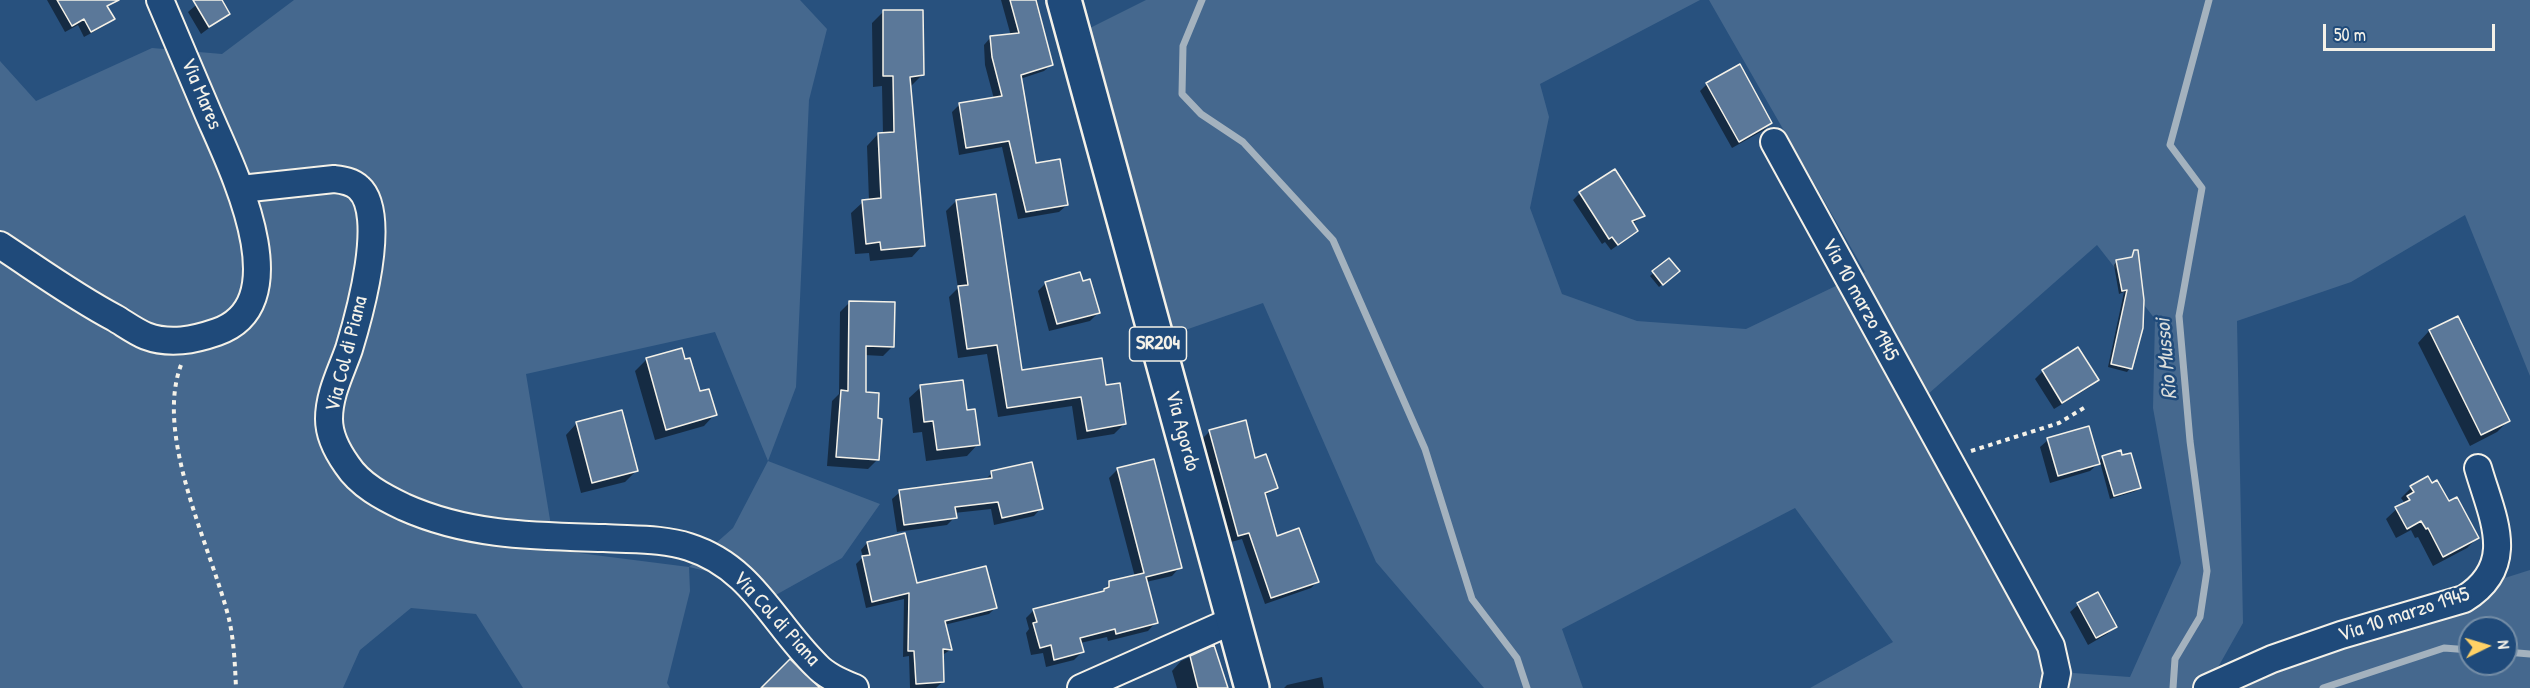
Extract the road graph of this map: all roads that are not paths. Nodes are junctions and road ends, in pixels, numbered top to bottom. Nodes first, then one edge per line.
1 (160, 0) edge
2 (1064, 0) edge
3 (1774, 142) dead end
4 (241, 189) junction
5 (0, 245) edge
6 (2478, 468) dead end
7 (1234, 620) junction
8 (855, 688) edge
9 (1081, 688) edge
10 (1252, 688) edge
11 (2054, 688) edge
12 (2207, 688) edge

1 - 4 street, Via Mares
2 - 7 main road, Via Agordo / SR204
3 - 11 street, Via 10 marzo 1945
4 - 5 street
4 - 8 street, Via Col di Piana
6 - 12 street, Via 10 marzo 1945
7 - 9 street
7 - 10 main road, Via Agordo / SR204

